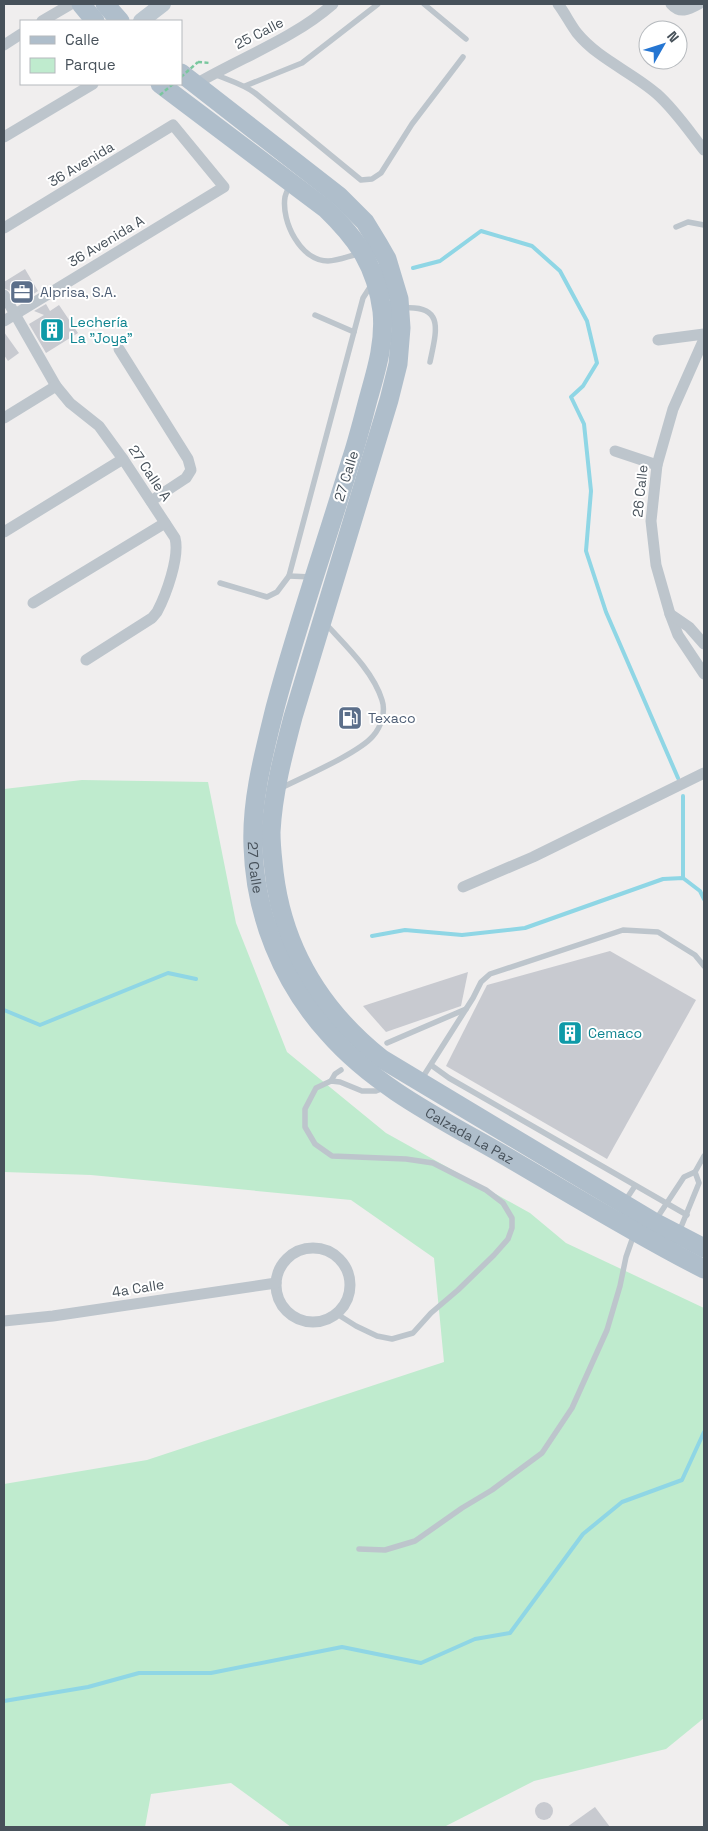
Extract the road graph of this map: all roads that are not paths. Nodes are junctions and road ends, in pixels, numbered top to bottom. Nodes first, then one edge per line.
1 (71, 4) edge
2 (81, 4) edge
3 (163, 4) edge
4 (334, 4) edge
5 (378, 4) edge
6 (424, 4) edge
7 (558, 4) edge
8 (671, 4) edge
9 (699, 4) edge
10 (44, 20) edge
11 (94, 20) edge
12 (141, 20) edge
13 (20, 35) edge
14 (466, 39) dead end
15 (4, 45) edge
16 (463, 57) dead end
17 (214, 74) junction
18 (186, 78) edge
19 (91, 85) edge
20 (245, 86) junction
21 (167, 87) edge
22 (173, 125) joint
23 (4, 137) edge
24 (704, 150) edge
25 (291, 182) junction
26 (704, 225) edge
27 (676, 227) dead end
28 (4, 228) edge
29 (363, 252) junction
30 (375, 280) junction
31 (4, 295) edge
32 (400, 308) junction
33 (15, 314) junction
34 (315, 315) dead end
35 (4, 321) edge
36 (354, 332) junction
37 (704, 334) edge
38 (704, 339) edge
39 (658, 340) dead end
40 (119, 349) dead end
41 (430, 362) dead end
42 (56, 386) junction
43 (4, 418) edge
44 (614, 450) dead end
45 (124, 459) junction
46 (657, 465) junction
47 (151, 501) junction
48 (165, 523) junction
49 (4, 532) edge
50 (289, 576) junction
51 (315, 577) junction
52 (220, 583) dead end
53 (33, 603) dead end
54 (670, 614) junction
55 (323, 621) junction
56 (704, 644) edge
57 (86, 660) dead end
58 (704, 674) edge
59 (704, 773) edge
60 (275, 791) junction
61 (462, 887) dead end
62 (286, 952) junction
63 (704, 966) edge
64 (466, 1009) junction
65 (387, 1043) dead end
66 (431, 1065) junction
67 (340, 1070) dead end
68 (331, 1081) junction
69 (420, 1082) junction
70 (389, 1087) junction
71 (704, 1156) edge
72 (695, 1172) junction
73 (635, 1186) junction
74 (624, 1204) junction
75 (667, 1204) junction
76 (687, 1215) junction
77 (654, 1222) junction
78 (635, 1232) junction
79 (678, 1235) junction
80 (704, 1248) edge
81 (704, 1269) edge
82 (276, 1283) junction
83 (337, 1314) junction
84 (4, 1321) edge
85 (359, 1549) dead end

1 - 10 street
2 - 11 main road
3 - 12 street
4 - 17 street, 25 Calle
5 - 20 lane
6 - 14 lane
7 - 24 street
8 - 9 street
13 - 15 street
16 - 20 lane
17 - 18 street, 25 Calle
17 - 20 lane
18 - 21 main road
18 - 32 main road, 27 Calle
19 - 23 street
21 - 25 main road, 27 Calle
22 - 28 street, 36 Avenida
22 - 33 street, 36 Avenida A
25 - 29 main road, 27 Calle
25 - 29 lane
26 - 27 lane
29 - 30 main road, 27 Calle
30 - 36 lane
30 - 51 main road, 27 Calle
31 - 33 street, 27 Calle A
32 - 41 lane
32 - 55 main road, 27 Calle
33 - 35 street, 36 Avenida A
33 - 42 street, 27 Calle A
34 - 36 lane
36 - 50 lane
37 - 39 street
38 - 46 street, 26 Calle
40 - 47 street
42 - 43 street
42 - 45 street, 27 Calle A
44 - 46 street
45 - 47 street, 27 Calle A
45 - 49 street
46 - 54 street, 26 Calle
47 - 48 street, 27 Calle A
48 - 53 street
48 - 57 street, 27 Calle A
50 - 51 lane
50 - 52 lane
51 - 62 main road, 27 Calle
54 - 56 street
54 - 58 street, 26 Calle
55 - 60 main road, 27 Calle
55 - 60 lane
59 - 61 street
60 - 62 main road, 27 Calle
62 - 69 main road, Calzada La Paz
62 - 70 main road, Calzada La Paz
63 - 64 lane
64 - 65 lane
64 - 66 lane
66 - 69 lane
66 - 73 lane
67 - 68 lane
68 - 70 lane
68 - 83 lane
69 - 74 main road, Calzada La Paz
70 - 78 main road, Calzada La Paz
71 - 72 lane
72 - 75 lane
72 - 76 lane
73 - 74 lane
73 - 75 lane
74 - 77 main road, Calzada La Paz
75 - 76 lane
75 - 77 lane
76 - 79 lane
77 - 79 main road, Calzada La Paz
78 - 81 main road, Calzada La Paz
78 - 85 lane
79 - 80 main road, Calzada La Paz
82 - 83 street
82 - 83 street
82 - 84 street, 4a Calle

